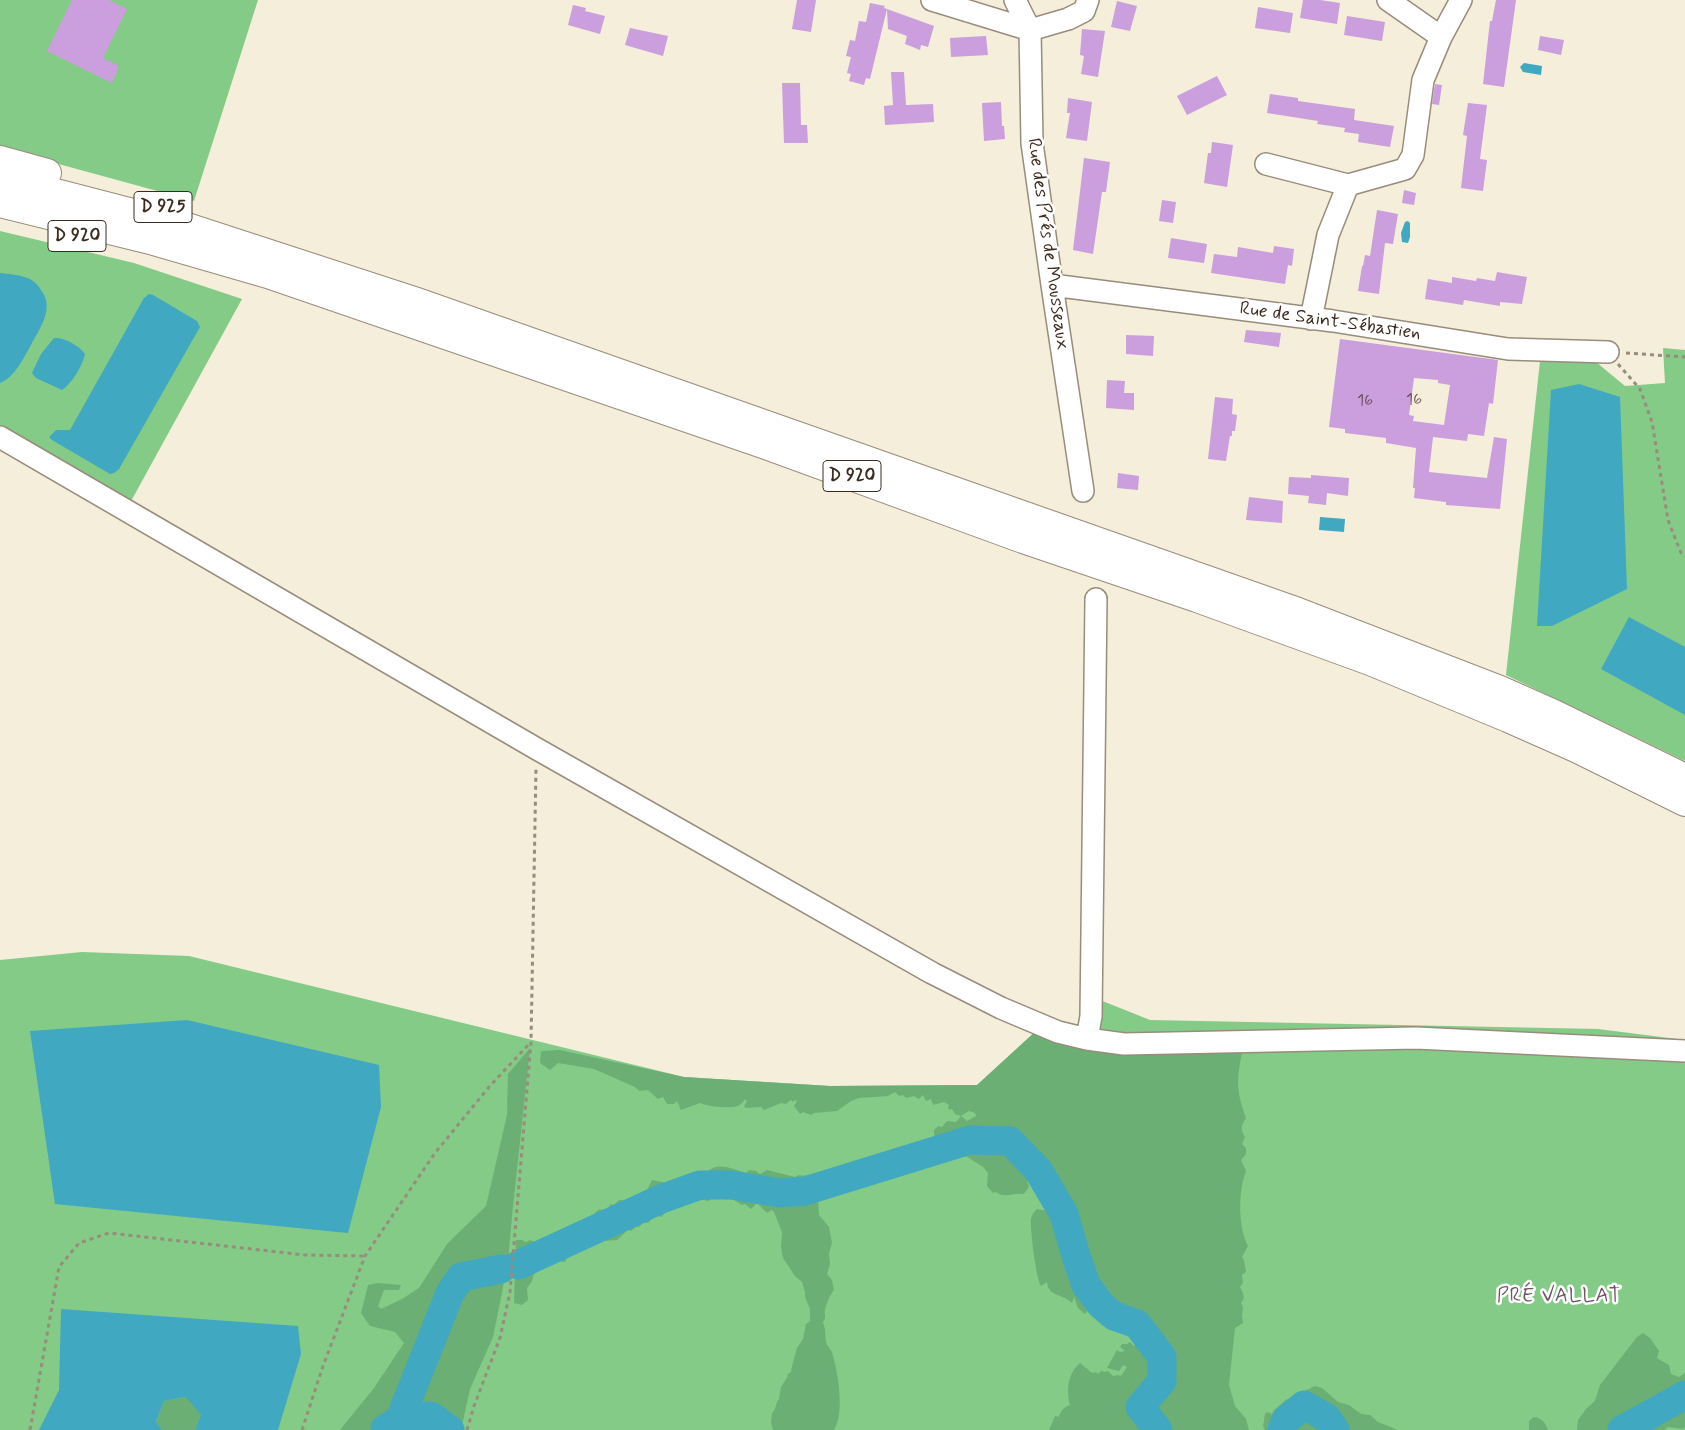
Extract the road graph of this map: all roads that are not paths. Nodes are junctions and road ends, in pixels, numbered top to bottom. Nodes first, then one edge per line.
1 (932, 0) edge
2 (1015, 0) edge
3 (1088, 0) edge
4 (1388, 0) edge
5 (1461, 0) edge
6 (1030, 30) junction
7 (1441, 36) junction
8 (0, 160) edge
9 (1266, 164) dead end
10 (0, 180) edge
11 (1348, 185) junction
12 (0, 204) edge
13 (0, 218) edge
14 (154, 241) junction
15 (319, 270) junction
16 (1052, 285) junction
17 (1311, 319) junction
18 (1608, 352) road end
19 (0, 437) edge
20 (1083, 491) dead end
21 (1096, 599) dead end
22 (1685, 778) edge
23 (1685, 802) edge
24 (1088, 1039) junction
25 (1685, 1051) edge

1 - 6 street
2 - 6 street, Rue des Prés de Mousseaux
3 - 6 street
4 - 7 street
5 - 7 street
6 - 16 street, Rue des Prés de Mousseaux
7 - 11 street
8 - 15 highway, D 925
9 - 11 street
10 - 15 highway, D 920
11 - 17 street
12 - 14 highway, D 920
13 - 14 highway, D 920
14 - 23 highway, D 920
15 - 22 highway, D 920
16 - 17 street, Rue de Saint-Sébastien
16 - 20 street, Rue des Prés de Mousseaux
17 - 18 street, Rue de Saint-Sébastien
19 - 24 street
21 - 24 street
24 - 25 street

